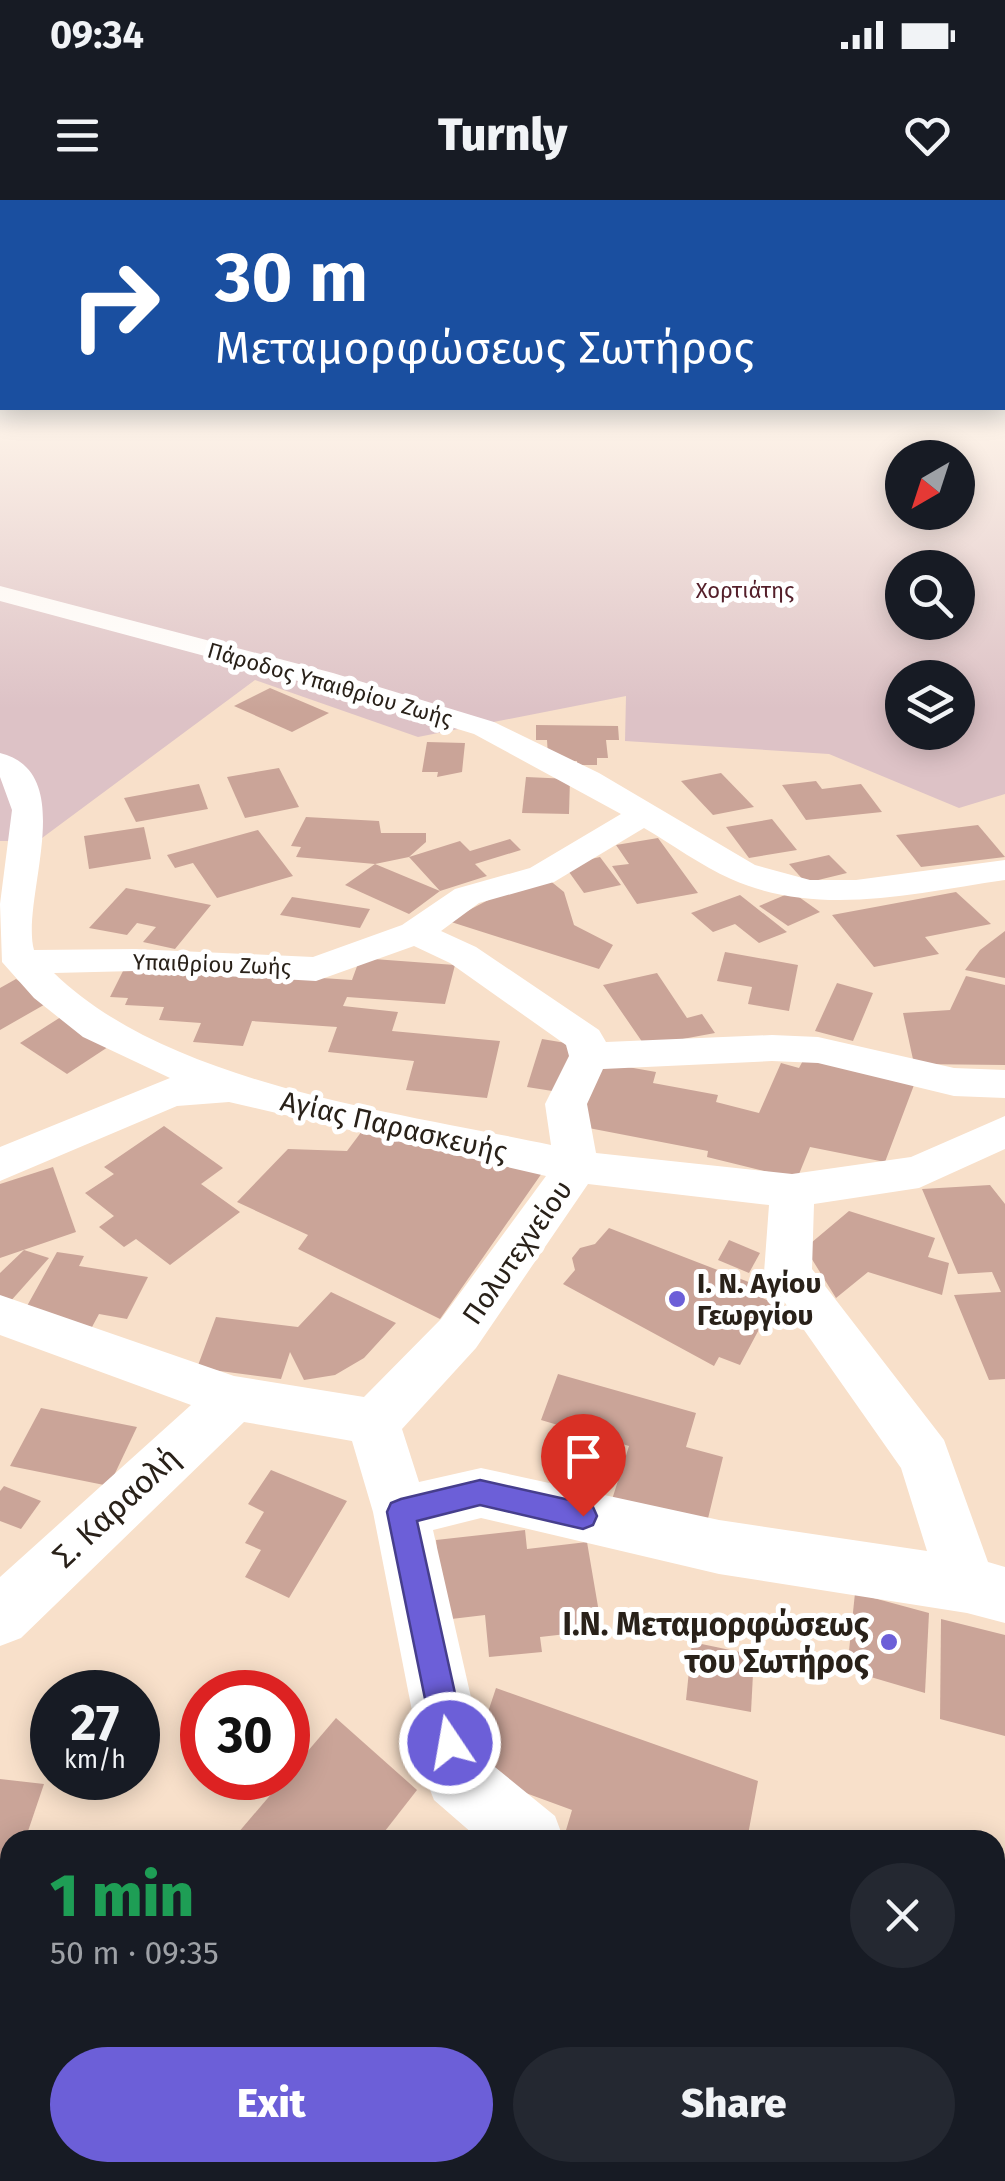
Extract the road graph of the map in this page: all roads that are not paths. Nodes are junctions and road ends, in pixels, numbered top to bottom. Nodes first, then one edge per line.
1 (0, 593) edge
2 (0, 762) edge
3 (644, 814) junction
4 (1005, 870) edge
5 (415, 934) junction
6 (21, 962) junction
7 (589, 1056) junction
8 (1005, 1084) edge
9 (247, 1093) junction
10 (1005, 1131) edge
11 (0, 1165) edge
12 (576, 1167) junction
13 (792, 1191) junction
14 (0, 1315) edge
15 (234, 1398) junction
16 (374, 1422) junction
17 (401, 1512) junction
18 (986, 1590) edge
19 (0, 1618) edge
20 (520, 1830) edge

1 - 3 street, Πάροδος Υπαιθρίου Ζωής
2 - 6 street
3 - 4 street
3 - 5 street, Υπαιθρίου Ζωής
5 - 6 street, Υπαιθρίου Ζωής
5 - 7 street
6 - 9 street, Αγίας Παρασκευής
7 - 8 street
7 - 12 street, Πολυτεχνείου
9 - 11 street
9 - 12 street, Αγίας Παρασκευής
10 - 13 street, Αγίας Παρασκευής
12 - 13 street, Αγίας Παρασκευής
12 - 16 street, Πολυτεχνείου
13 - 18 street
14 - 15 street
15 - 16 street
15 - 19 street, Σ. Καραολή
16 - 17 street
17 - 18 street
17 - 20 street

